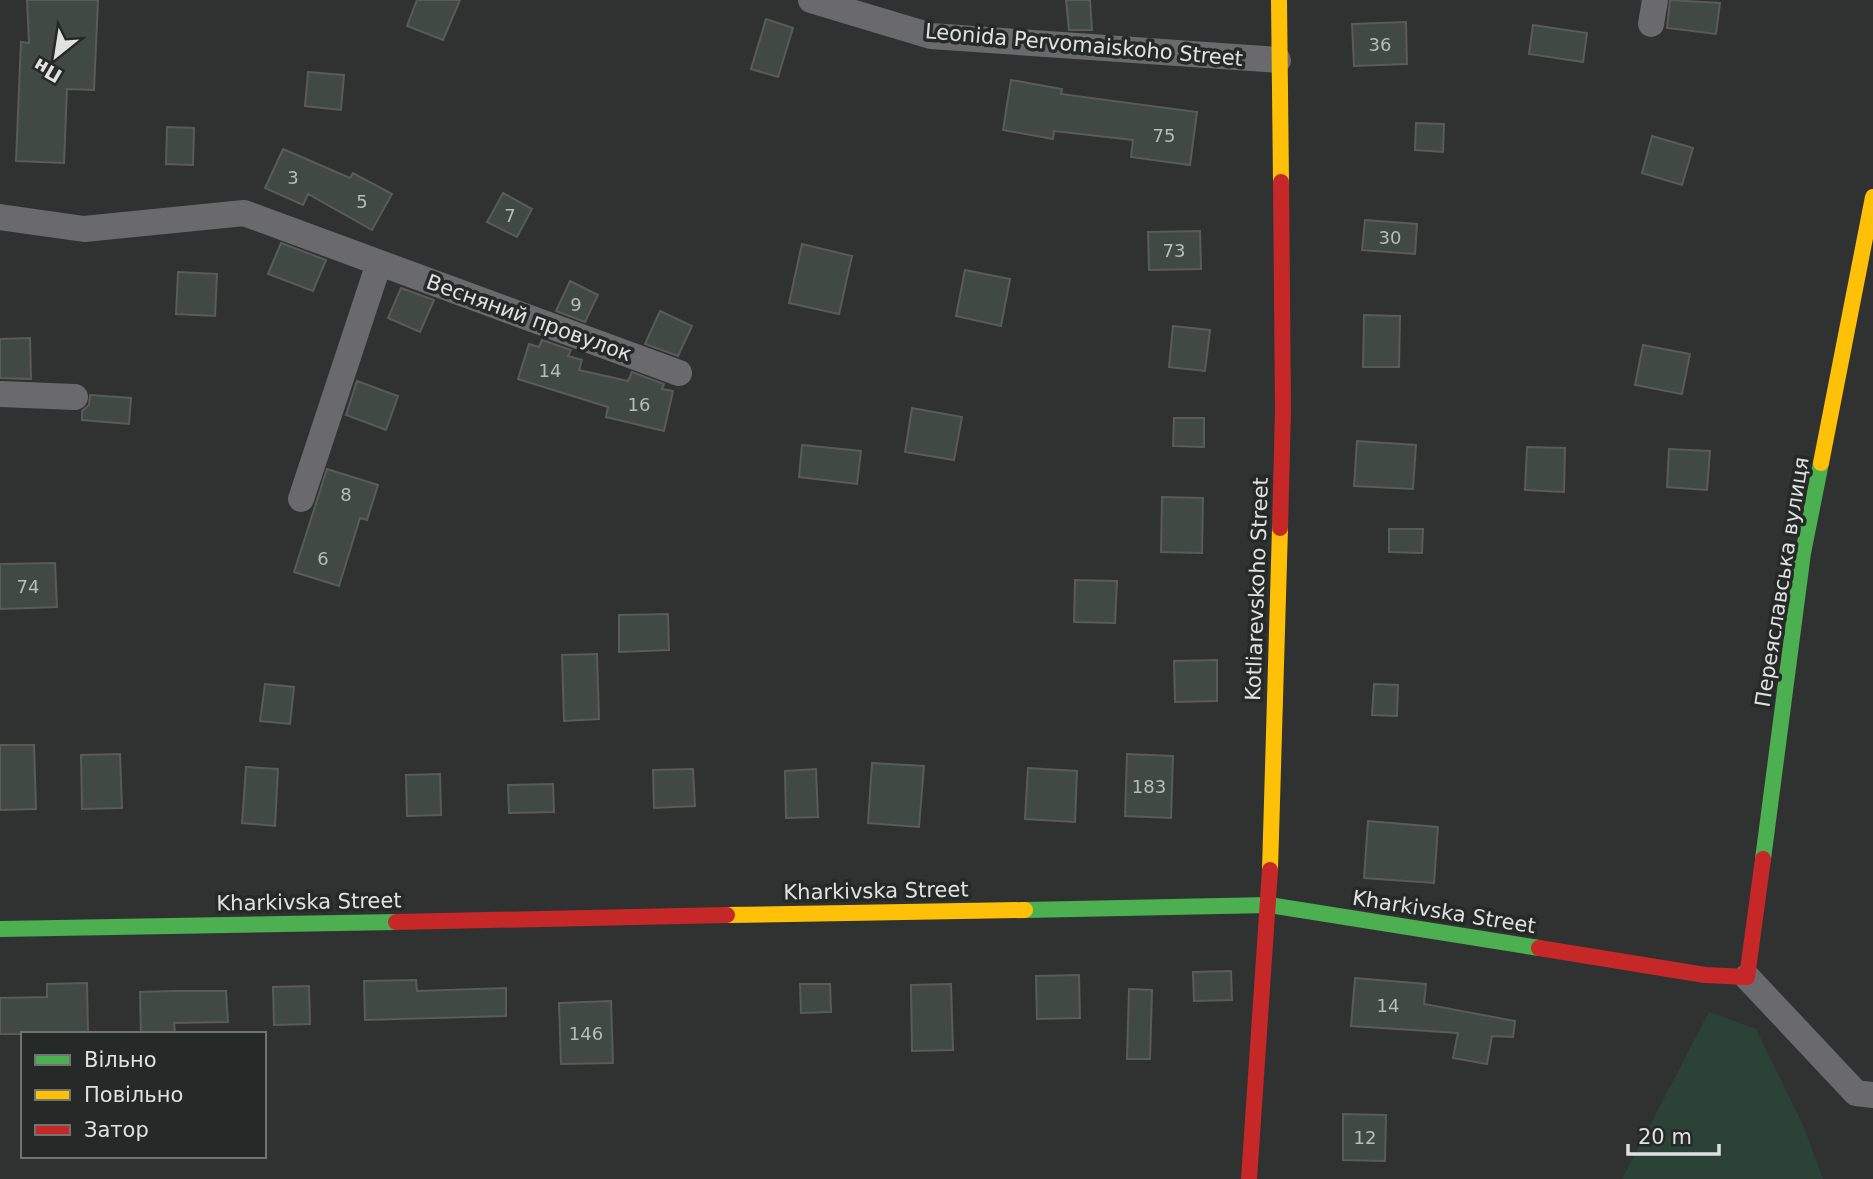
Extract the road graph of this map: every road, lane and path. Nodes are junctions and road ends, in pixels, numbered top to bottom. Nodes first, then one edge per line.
1 (811, 0) edge
2 (1279, 0) edge
3 (1278, 60) junction
4 (1873, 197) edge
5 (0, 217) edge
6 (379, 263) junction
7 (679, 373) dead end
8 (0, 394) edge
9 (75, 397) dead end
10 (301, 499) dead end
11 (1269, 905) junction
12 (0, 929) edge
13 (1747, 977) junction
14 (1873, 1095) edge
15 (1249, 1179) edge

1 - 3 street, Leonida Pervomaiskoho Street
2 - 3 street, Kotliarevskoho Street
3 - 11 street, Kotliarevskoho Street
4 - 13 street, Переяславська вулиця
5 - 6 street, Весняний провулок
6 - 7 street, Весняний провулок
6 - 10 street
8 - 9 street
11 - 12 street, Kharkivska Street
11 - 13 street, Kharkivska Street
11 - 15 street, Kotliarevskoho Street
13 - 14 street

